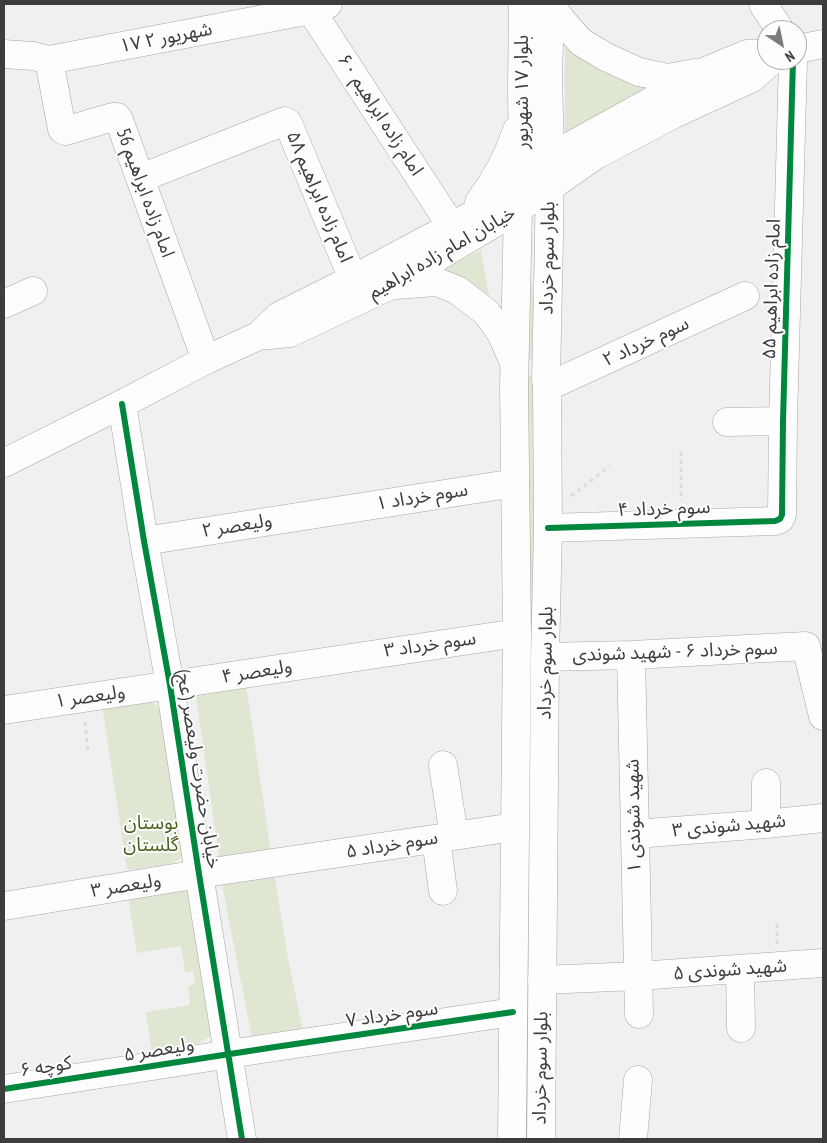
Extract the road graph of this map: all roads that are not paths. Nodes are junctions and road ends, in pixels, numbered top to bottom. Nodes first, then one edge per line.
1 (523, 4) edge
2 (550, 4) edge
3 (763, 4) edge
4 (315, 6) edge
5 (773, 20) edge
6 (823, 44) edge
7 (807, 47) edge
8 (4, 54) edge
9 (757, 54) edge
10 (49, 60) junction
11 (761, 70) edge
12 (793, 70) edge
13 (706, 71) junction
14 (548, 80) junction
15 (522, 87) junction
16 (523, 114) junction
17 (550, 174) junction
18 (141, 178) junction
19 (521, 179) junction
20 (518, 209) junction
21 (456, 224) junction
22 (353, 279) junction
23 (389, 286) junction
24 (33, 291) dead end
25 (745, 296) dead end
26 (4, 304) edge
27 (258, 336) junction
28 (206, 360) junction
29 (514, 375) junction
30 (546, 383) junction
31 (122, 404) junction
32 (783, 421) junction
33 (727, 422) dead end
34 (4, 463) edge
35 (515, 483) junction
36 (329, 512) joint
37 (780, 519) joint
38 (548, 520) junction
39 (144, 541) junction
40 (517, 633) junction
41 (631, 655) junction
42 (545, 657) junction
43 (343, 658) joint
44 (170, 685) junction
45 (7, 709) edge
46 (823, 716) edge
47 (443, 765) dead end
48 (766, 783) dead end
49 (823, 818) edge
50 (766, 824) junction
51 (514, 827) junction
52 (635, 834) junction
53 (445, 838) junction
54 (199, 874) junction
55 (443, 891) dead end
56 (4, 906) edge
57 (823, 963) edge
58 (740, 969) junction
59 (638, 976) junction
60 (542, 980) junction
61 (513, 1012) junction
62 (639, 1014) dead end
63 (742, 1028) dead end
64 (229, 1054) junction
65 (93, 1075) joint
66 (638, 1080) dead end
67 (4, 1089) edge
68 (242, 1139) edge
69 (512, 1139) edge
70 (541, 1139) edge
71 (633, 1139) edge

1 - 15 main road, بلوار ۱۷ شهریور
2 - 13 main road
2 - 14 main road, بلوار ۱۷ شهریور
3 - 5 main road
4 - 10 main road, ۱۷ شهریور ۲
4 - 21 main road, امام زاده ابراهیم ۶۰
6 - 7 main road
8 - 10 main road, ۱۷ شهریور ۲
9 - 13 main road, خیابان امام زاده ابراهیم
10 - 18 main road, امام زاده ابراهیم 56
11 - 17 main road, خیابان امام زاده ابراهیم
12 - 32 main road, امام زاده ابراهیم ۵۵
13 - 17 main road, خیابان امام زاده ابراهیم
14 - 15 main road
14 - 17 main road, بلوار ۱۷ شهریور
15 - 16 main road, بلوار ۱۷ شهریور
16 - 19 main road, بلوار ۱۷ شهریور
16 - 21 main road
17 - 19 main road, خیابان امام زاده ابراهیم
17 - 20 main road, خیابان امام زاده ابراهیم
17 - 30 main road, بلوار سوم خرداد
18 - 22 main road, امام زاده ابراهیم ۵۸
18 - 28 main road, امام زاده ابراهیم 56
19 - 20 main road, بلوار ۱۷ شهریور
19 - 21 main road, خیابان امام زاده ابراهیم
20 - 23 main road, خیابان امام زاده ابراهیم
20 - 29 main road, بلوار سوم خرداد
21 - 22 main road, خیابان امام زاده ابراهیم
22 - 27 main road, خیابان امام زاده ابراهیم
23 - 27 main road, خیابان امام زاده ابراهیم
23 - 29 main road
24 - 26 main road
25 - 30 main road, سوم خرداد ۲
27 - 28 main road, خیابان امام زاده ابراهیم
28 - 31 main road, خیابان امام زاده ابراهیم
29 - 30 main road
29 - 35 main road, بلوار سوم خرداد
30 - 38 main road, بلوار سوم خرداد
31 - 34 main road, خیابان امام زاده ابراهیم
31 - 39 main road, خیابان حضرت ولیعصر (عج)
32 - 33 main road
32 - 37 main road, امام زاده ابراهیم ۵۵
35 - 36 main road, سوم خرداد ۱
35 - 40 main road, بلوار سوم خرداد
36 - 39 main road, ولیعصر ۲
37 - 38 main road, سوم خرداد ۴
38 - 42 main road, بلوار سوم خرداد
39 - 44 main road, خیابان حضرت ولیعصر (عج)
40 - 43 main road, سوم خرداد ۳
40 - 51 main road, بلوار سوم خرداد
41 - 42 main road, سوم خرداد ۶ - شهید شوندی
41 - 46 main road, سوم خرداد ۶ - شهید شوندی
41 - 52 main road, شهید شوندی ۱
42 - 60 main road, بلوار سوم خرداد
43 - 44 main road, ولیعصر ۴
44 - 45 main road, ولیعصر ۱
44 - 54 main road, خیابان حضرت ولیعصر (عج)
47 - 53 main road
48 - 50 main road
49 - 50 main road, شهید شوندی ۳
50 - 52 main road, شهید شوندی ۳
51 - 53 main road, سوم خرداد ۵
51 - 61 main road, بلوار سوم خرداد
52 - 59 main road, شهید شوندی ۱
53 - 54 main road, سوم خرداد ۵
53 - 55 main road
54 - 56 main road, ولیعصر ۳
54 - 64 main road, خیابان حضرت ولیعصر (عج)
57 - 58 main road, شهید شوندی ۵
58 - 59 main road, شهید شوندی ۵
58 - 63 main road
59 - 60 main road, شهید شوندی ۵
59 - 62 main road, شهید شوندی ۱
60 - 70 main road, بلوار سوم خرداد
61 - 64 main road, سوم خرداد ۷
61 - 69 main road, بلوار سوم خرداد
64 - 65 main road, ولیعصر ۵
64 - 68 main road, خیابان حضرت ولیعصر (عج)
65 - 67 main road, کوچه ۶
66 - 71 main road

